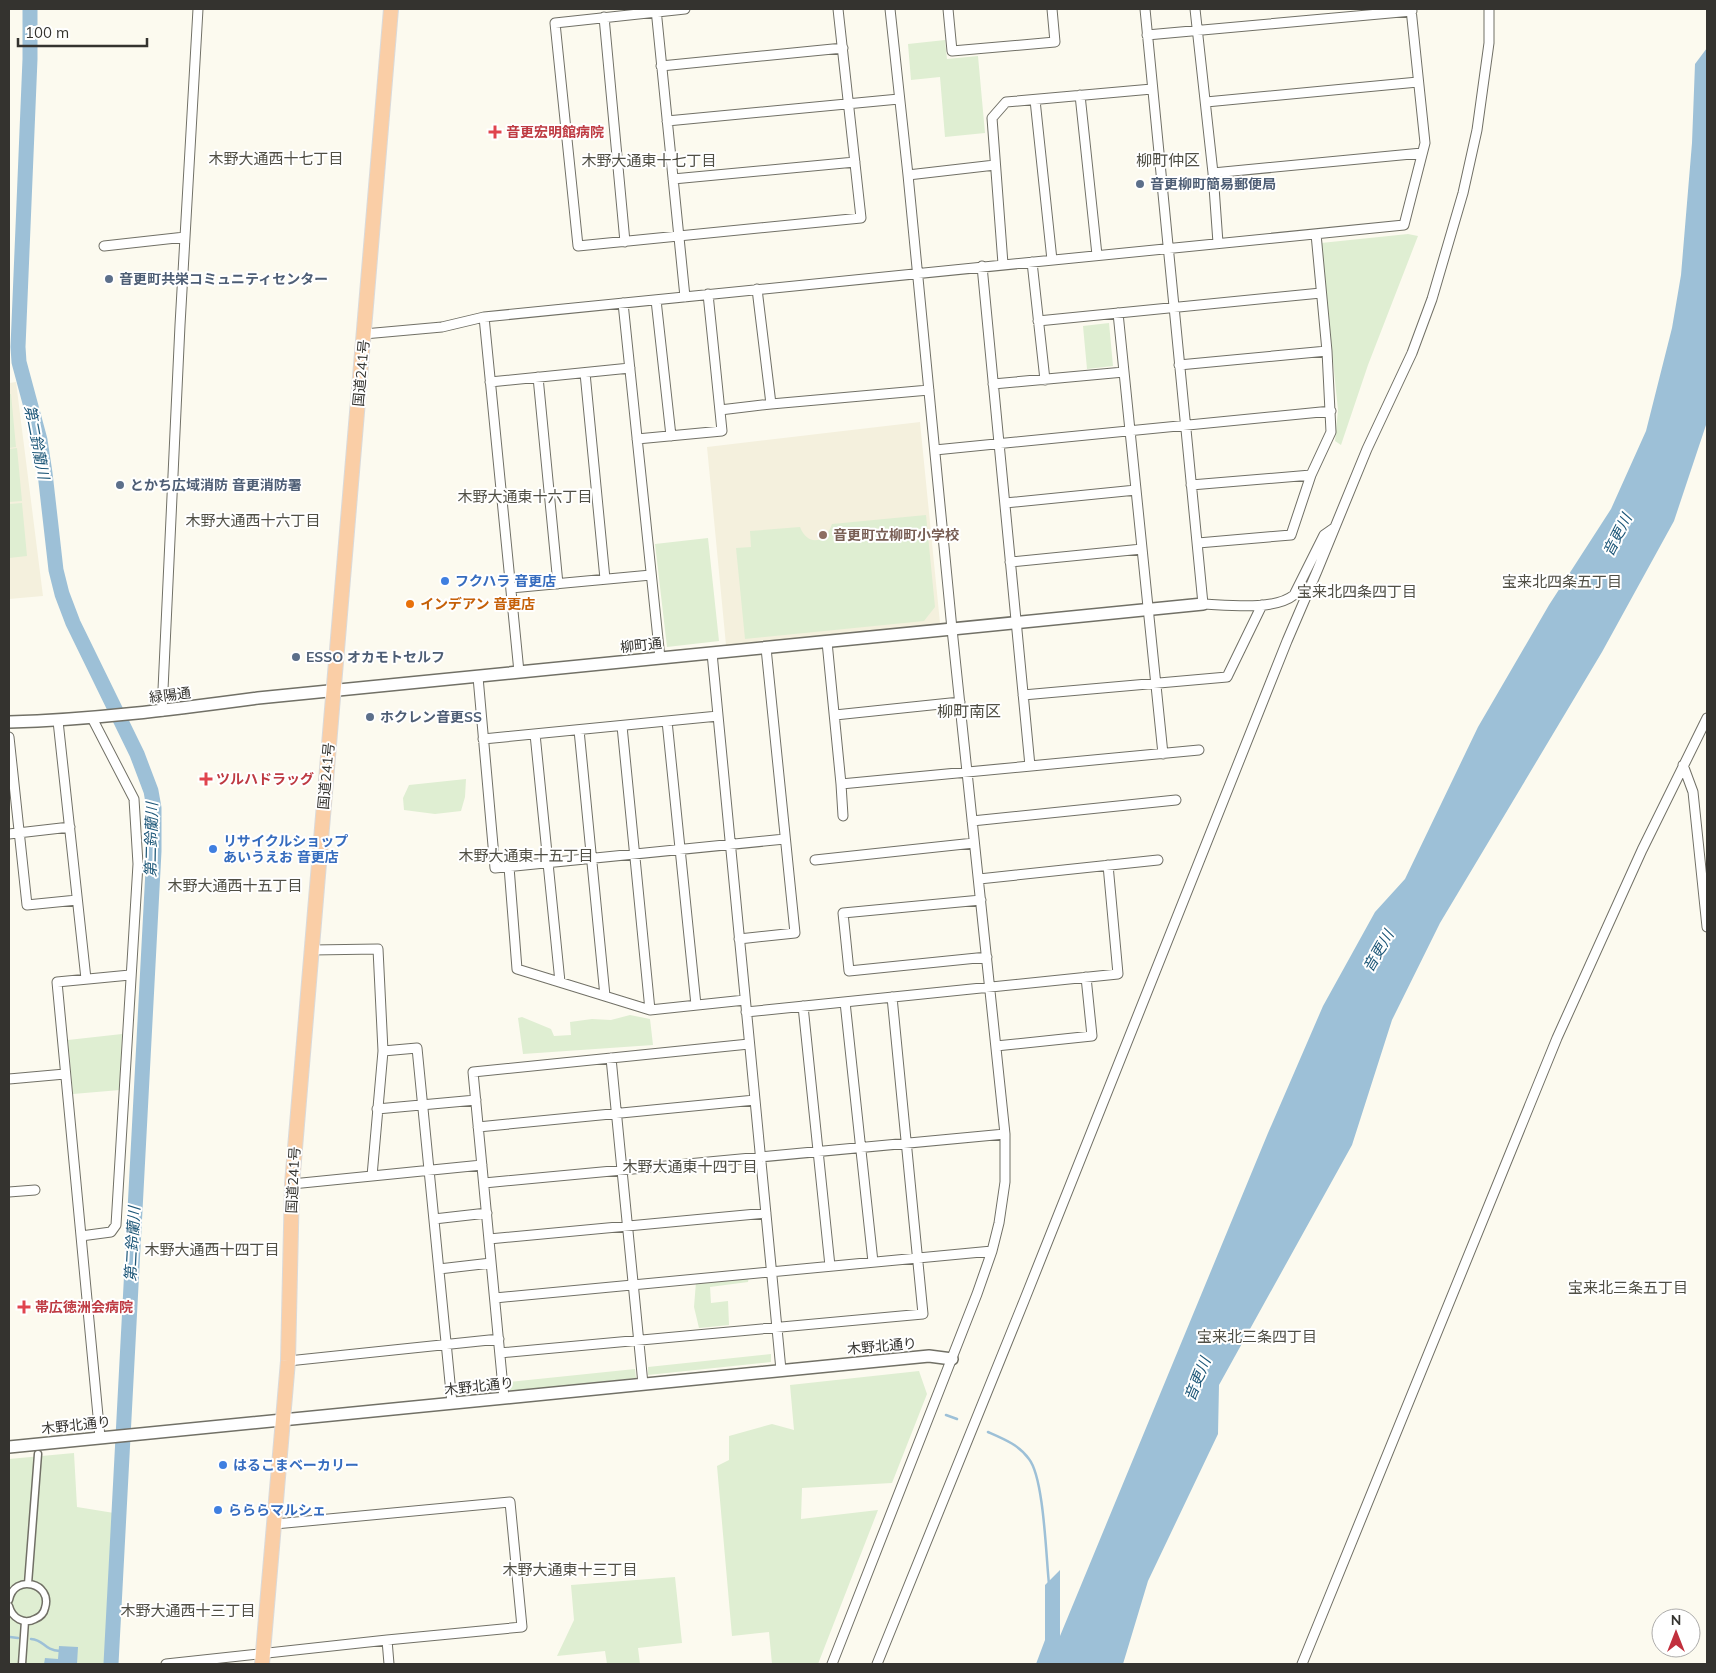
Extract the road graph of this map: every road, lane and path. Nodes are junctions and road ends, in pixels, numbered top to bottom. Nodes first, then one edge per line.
1 (198, 9) edge
2 (391, 9) edge
3 (684, 9) edge
4 (838, 9) edge
5 (890, 9) edge
6 (948, 9) edge
7 (1052, 9) edge
8 (1145, 9) edge
9 (1195, 9) edge
10 (1488, 9) edge
11 (656, 10) edge
12 (1411, 10) edge
13 (604, 17) junction
14 (1198, 31) junction
15 (1147, 35) junction
16 (843, 48) junction
17 (661, 66) junction
18 (1418, 82) junction
19 (1152, 89) junction
20 (1080, 96) junction
21 (899, 99) junction
22 (1035, 100) junction
23 (1206, 102) junction
24 (848, 104) junction
25 (667, 121) junction
26 (1422, 153) junction
27 (854, 162) junction
28 (995, 165) junction
29 (1214, 173) junction
30 (908, 175) junction
31 (673, 180) junction
32 (1316, 234) junction
33 (679, 236) junction
34 (186, 237) junction
35 (624, 242) junction
36 (1218, 243) junction
37 (104, 246) dead end
38 (1168, 248) junction
39 (1097, 255) junction
40 (1052, 260) junction
41 (1032, 262) junction
42 (1003, 264) junction
43 (982, 266) junction
44 (917, 273) junction
45 (757, 289) junction
46 (1321, 293) junction
47 (708, 294) junction
48 (685, 296) junction
49 (656, 300) junction
50 (623, 303) junction
51 (1173, 308) junction
52 (1118, 313) junction
53 (484, 317) junction
54 (1038, 321) junction
55 (364, 334) junction
56 (1327, 351) junction
57 (1179, 365) junction
58 (630, 368) junction
59 (1124, 372) junction
60 (585, 373) junction
61 (538, 378) junction
62 (1045, 380) junction
63 (490, 382) junction
64 (993, 384) junction
65 (929, 390) junction
66 (771, 404) junction
67 (720, 410) junction
68 (1331, 411) junction
69 (1185, 425) junction
70 (1130, 430) junction
71 (671, 436) junction
72 (637, 439) junction
73 (999, 443) junction
74 (935, 450) junction
75 (1311, 474) junction
76 (1191, 485) junction
77 (1136, 490) junction
78 (1005, 503) junction
79 (1334, 528) junction
80 (1198, 543) junction
81 (1142, 549) junction
82 (1010, 562) junction
83 (651, 575) junction
84 (605, 579) junction
85 (558, 584) junction
86 (511, 588) junction
87 (1203, 604) junction
88 (1262, 605) junction
89 (1148, 610) junction
90 (1016, 623) junction
91 (952, 629) junction
92 (827, 642) junction
93 (766, 648) junction
94 (712, 654) junction
95 (660, 658) junction
96 (519, 672) junction
97 (478, 677) junction
98 (1156, 683) junction
99 (334, 690) junction
100 (1023, 695) junction
101 (960, 702) junction
102 (162, 711) junction
103 (835, 715) junction
104 (718, 716) junction
105 (96, 718) junction
106 (1707, 718) edge
107 (58, 721) junction
108 (667, 721) junction
109 (9, 722) edge
110 (622, 726) junction
111 (579, 730) junction
112 (535, 734) junction
113 (9, 737) edge
114 (483, 739) junction
115 (1199, 750) dead end
116 (1163, 754) junction
117 (1684, 765) junction
118 (1030, 766) junction
119 (967, 773) junction
120 (841, 784) junction
121 (1176, 800) dead end
122 (843, 816) dead end
123 (972, 821) junction
124 (70, 827) junction
125 (19, 833) junction
126 (9, 834) edge
127 (785, 838) junction
128 (974, 843) junction
129 (730, 844) junction
130 (680, 849) junction
131 (634, 854) junction
132 (591, 858) junction
133 (815, 860) dead end
134 (1158, 860) dead end
135 (548, 863) junction
136 (1108, 865) junction
137 (509, 867) junction
138 (979, 879) junction
139 (78, 900) junction
140 (981, 900) junction
141 (1707, 927) edge
142 (739, 939) junction
143 (312, 950) junction
144 (987, 957) junction
145 (130, 975) junction
146 (1086, 977) junction
147 (86, 979) junction
148 (560, 982) junction
149 (990, 986) junction
150 (605, 996) junction
151 (892, 996) junction
152 (745, 1000) junction
153 (846, 1002) junction
154 (696, 1005) junction
155 (803, 1006) junction
156 (650, 1010) junction
157 (746, 1012) junction
158 (749, 1044) junction
159 (996, 1046) junction
160 (383, 1051) junction
161 (611, 1058) junction
162 (65, 1074) junction
163 (9, 1079) edge
164 (476, 1100) junction
165 (755, 1100) junction
166 (422, 1105) junction
167 (377, 1109) junction
168 (617, 1113) junction
169 (478, 1127) junction
170 (1005, 1134) junction
171 (906, 1144) junction
172 (861, 1148) junction
173 (818, 1152) junction
174 (760, 1157) junction
175 (482, 1165) junction
176 (429, 1170) junction
177 (622, 1170) junction
178 (372, 1176) junction
179 (484, 1183) junction
180 (292, 1184) junction
181 (35, 1190) dead end
182 (9, 1192) edge
183 (486, 1213) junction
184 (766, 1213) junction
185 (434, 1219) junction
186 (628, 1226) junction
187 (81, 1236) junction
188 (489, 1239) junction
189 (992, 1251) junction
190 (917, 1258) junction
191 (873, 1262) junction
192 (492, 1263) junction
193 (830, 1266) junction
194 (439, 1269) junction
195 (772, 1272) junction
196 (633, 1285) junction
197 (495, 1298) junction
198 (777, 1327) junction
199 (499, 1338) junction
200 (639, 1340) junction
201 (447, 1345) junction
202 (500, 1353) junction
203 (952, 1359) junction
204 (288, 1361) junction
205 (781, 1370) junction
206 (643, 1384) junction
207 (504, 1398) junction
208 (452, 1404) junction
209 (283, 1420) junction
210 (100, 1437) junction
211 (9, 1447) edge
212 (38, 1454) dead end
213 (275, 1524) junction
214 (28, 1584) junction
215 (9, 1600) edge
216 (9, 1606) edge
217 (25, 1621) junction
218 (387, 1640) junction
219 (263, 1659) edge
220 (22, 1664) edge
221 (166, 1664) edge
222 (389, 1664) edge
223 (832, 1664) edge
224 (877, 1664) edge
225 (1302, 1664) edge

1 - 34 street
2 - 55 highway, 国道241号
3 - 11 street
4 - 16 street
5 - 21 street
6 - 7 street
8 - 15 street
9 - 14 street
10 - 79 street
11 - 13 street
11 - 17 street
12 - 14 street
12 - 18 street
13 - 35 street
13 - 35 street
14 - 15 street
14 - 23 street
15 - 19 street
16 - 17 street
16 - 24 street
17 - 25 street
18 - 23 street
18 - 26 street
19 - 20 street
19 - 38 street
20 - 22 street
20 - 39 street
21 - 24 street
21 - 30 street
22 - 28 street
22 - 40 street
23 - 29 street
24 - 25 street
24 - 27 street
25 - 31 street
26 - 29 street
26 - 32 street
27 - 31 street
27 - 33 street
28 - 30 street
28 - 42 street
29 - 36 street
30 - 44 street
31 - 33 street
32 - 36 street
32 - 46 street
33 - 35 street
33 - 48 street
34 - 37 street
34 - 102 street
36 - 38 street
38 - 39 street
38 - 51 street
39 - 40 street
40 - 41 street
41 - 42 street
41 - 54 street
42 - 43 street
43 - 44 street
43 - 64 street
44 - 45 street
44 - 65 street
45 - 47 street
45 - 66 street
46 - 51 street
46 - 56 street
47 - 48 street
47 - 67 street
48 - 49 street
49 - 50 street
49 - 71 street
50 - 53 street
50 - 58 street
51 - 52 street
51 - 57 street
52 - 54 street
52 - 59 street
53 - 55 street
53 - 63 street
54 - 62 street
55 - 99 highway, 国道241号
56 - 57 street
56 - 68 street
57 - 69 street
58 - 60 street
58 - 72 street
59 - 62 street
59 - 70 street
60 - 61 street
60 - 84 street
61 - 63 street
61 - 85 street
62 - 64 street
63 - 86 street
64 - 73 street
65 - 66 street
65 - 74 street
66 - 67 street
67 - 71 street
68 - 69 street
68 - 75 street
69 - 70 street
69 - 76 street
70 - 73 street
70 - 77 street
71 - 72 street
72 - 83 street
73 - 74 street
73 - 78 street
74 - 91 street
75 - 76 street
75 - 80 street
76 - 80 street
77 - 78 street
77 - 81 street
78 - 82 street
79 - 88 street
79 - 224 street
80 - 87 street
81 - 82 street
81 - 89 street
82 - 90 street
83 - 84 street
83 - 95 street
84 - 85 street
85 - 86 street
86 - 96 street
87 - 88 street
87 - 89 street, 柳町通
88 - 98 street
89 - 90 street, 柳町通
89 - 98 street
90 - 91 street, 柳町通
90 - 100 street
91 - 92 street, 柳町通
91 - 101 street
92 - 93 street, 柳町通
92 - 103 street
93 - 94 street, 柳町通
93 - 127 street
94 - 95 street, 柳町通
94 - 104 street
95 - 96 street, 柳町通
96 - 97 street, 柳町通
97 - 99 street, 柳町通
97 - 114 street
98 - 100 street
98 - 116 street
99 - 102 street, 緑陽通
99 - 143 highway, 国道241号
100 - 118 street
101 - 103 street
101 - 119 street
102 - 105 street, 緑陽通
103 - 120 street
104 - 108 street
104 - 129 street
105 - 107 street, 緑陽通
105 - 145 street
106 - 117 street
107 - 109 street, 緑陽通
107 - 124 street
108 - 110 street
108 - 130 street
110 - 111 street
110 - 131 street
111 - 112 street
111 - 132 street
112 - 114 street
112 - 135 street
113 - 125 street
114 - 137 street
115 - 116 street
116 - 118 street
117 - 141 street
117 - 225 street
118 - 119 street
119 - 120 street
119 - 123 street
120 - 122 street
121 - 123 street
123 - 128 street
124 - 125 street
124 - 139 street
125 - 126 street
125 - 139 street
127 - 129 street
127 - 142 street
128 - 133 street
128 - 138 street
129 - 130 street
129 - 142 street
130 - 131 street
130 - 154 street
131 - 132 street
131 - 156 street
132 - 135 street
132 - 150 street
134 - 136 street
135 - 137 street
135 - 148 street
136 - 138 street
136 - 146 street
137 - 148 street
138 - 140 street
139 - 147 street
140 - 144 street
140 - 144 street
142 - 152 street
143 - 160 street
143 - 180 highway, 国道241号
144 - 149 street
145 - 147 street
145 - 187 street
146 - 149 street
146 - 159 street
147 - 162 street
148 - 150 street
149 - 151 street
149 - 159 street
150 - 156 street
151 - 153 street
151 - 171 street
152 - 154 street
152 - 157 street
153 - 155 street
153 - 172 street
154 - 156 street
155 - 157 street
155 - 173 street
157 - 158 street
158 - 161 street
158 - 165 street
159 - 170 street
160 - 166 street
160 - 167 street
161 - 164 street
161 - 168 street
162 - 163 street
162 - 187 street
164 - 166 street
164 - 169 street
165 - 168 street
165 - 174 street
166 - 167 street
166 - 176 street
167 - 178 street
168 - 169 street
168 - 177 street
169 - 175 street
170 - 171 street
170 - 189 street
171 - 172 street
171 - 190 street
172 - 173 street
172 - 191 street
173 - 174 street
173 - 193 street
174 - 177 street
174 - 184 street
175 - 176 street
175 - 179 street
176 - 178 street
176 - 185 street
177 - 179 street
177 - 186 street
178 - 180 street
179 - 183 street
180 - 204 highway, 国道241号
181 - 182 street
183 - 185 street
183 - 188 street
184 - 186 street
184 - 195 street
185 - 194 street
186 - 188 street
186 - 196 street
187 - 210 street
188 - 192 street
189 - 190 street
189 - 203 street
190 - 191 street
190 - 198 street
191 - 193 street
192 - 194 street
192 - 197 street
193 - 195 street
194 - 201 street
195 - 196 street
195 - 198 street
196 - 197 street
196 - 200 street
197 - 199 street
198 - 200 street
198 - 205 street
199 - 201 street
199 - 202 street
200 - 202 street
200 - 206 street
201 - 204 street
201 - 208 street
202 - 207 street
203 - 205 street, 木野北通り
203 - 223 street
204 - 209 highway, 国道241号
205 - 206 street, 木野北通り
206 - 207 street, 木野北通り
207 - 208 street, 木野北通り
208 - 209 street, 木野北通り
209 - 210 street, 木野北通り
209 - 213 highway, 国道241号
210 - 211 street, 木野北通り
212 - 214 street
213 - 218 street
213 - 219 highway, 国道241号
214 - 215 street
214 - 217 street
216 - 217 street
217 - 220 street
218 - 219 street
218 - 222 street
219 - 221 street

